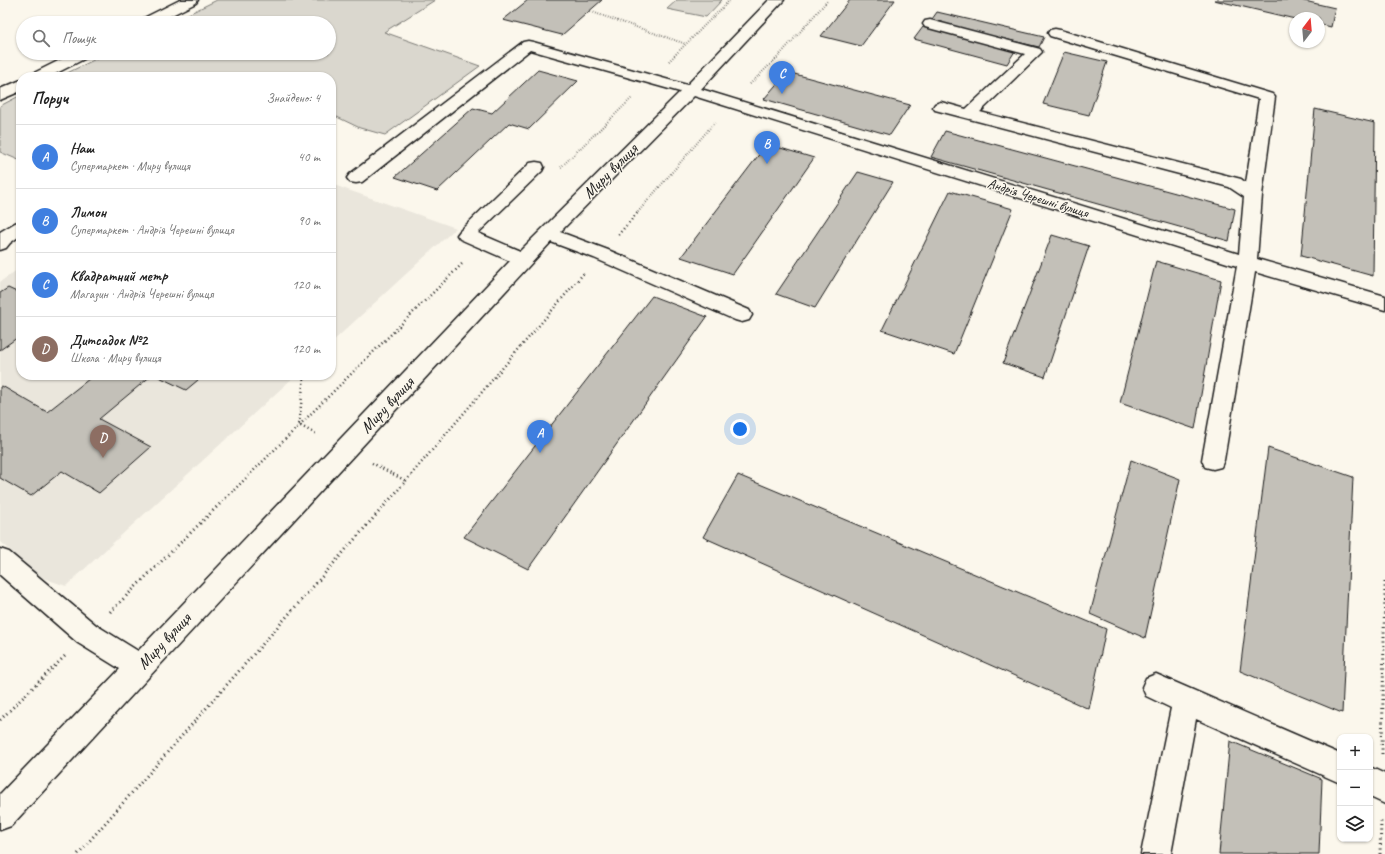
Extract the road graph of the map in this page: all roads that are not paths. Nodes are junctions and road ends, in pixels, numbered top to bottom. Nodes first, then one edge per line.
1 (191, 0) edge
2 (777, 0) edge
3 (159, 16) edge
4 (930, 24) dead end
5 (1055, 33) dead end
6 (71, 60) edge
7 (47, 72) edge
8 (16, 87) edge
9 (691, 90) junction
10 (0, 95) edge
11 (941, 107) dead end
12 (968, 114) junction
13 (536, 167) dead end
14 (356, 178) dead end
15 (1253, 195) junction
16 (16, 230) edge
17 (548, 234) junction
18 (0, 244) edge
19 (523, 259) junction
20 (1247, 263) junction
21 (1385, 303) edge
22 (742, 315) dead end
23 (1213, 460) dead end
24 (0, 560) edge
25 (140, 667) junction
26 (1156, 688) dead end
27 (1186, 700) junction
28 (1337, 768) edge
29 (0, 815) edge
30 (1156, 854) edge

1 - 3 street
2 - 9 street, Миру вулиця
4 - 12 street
5 - 15 street
6 - 7 street
8 - 10 street
9 - 14 street, Андрія Черешні вулиця
9 - 17 street, Миру вулиця
9 - 20 street, Андрія Черешні вулиця
11 - 12 street
12 - 15 street
13 - 19 street
15 - 20 street
16 - 18 street
17 - 19 street, Миру вулиця
17 - 22 street
19 - 25 street, Миру вулиця
20 - 21 street, Андрія Черешні вулиця
20 - 23 street
24 - 25 street
25 - 29 street, Миру вулиця
26 - 27 street
27 - 28 street
27 - 30 street

